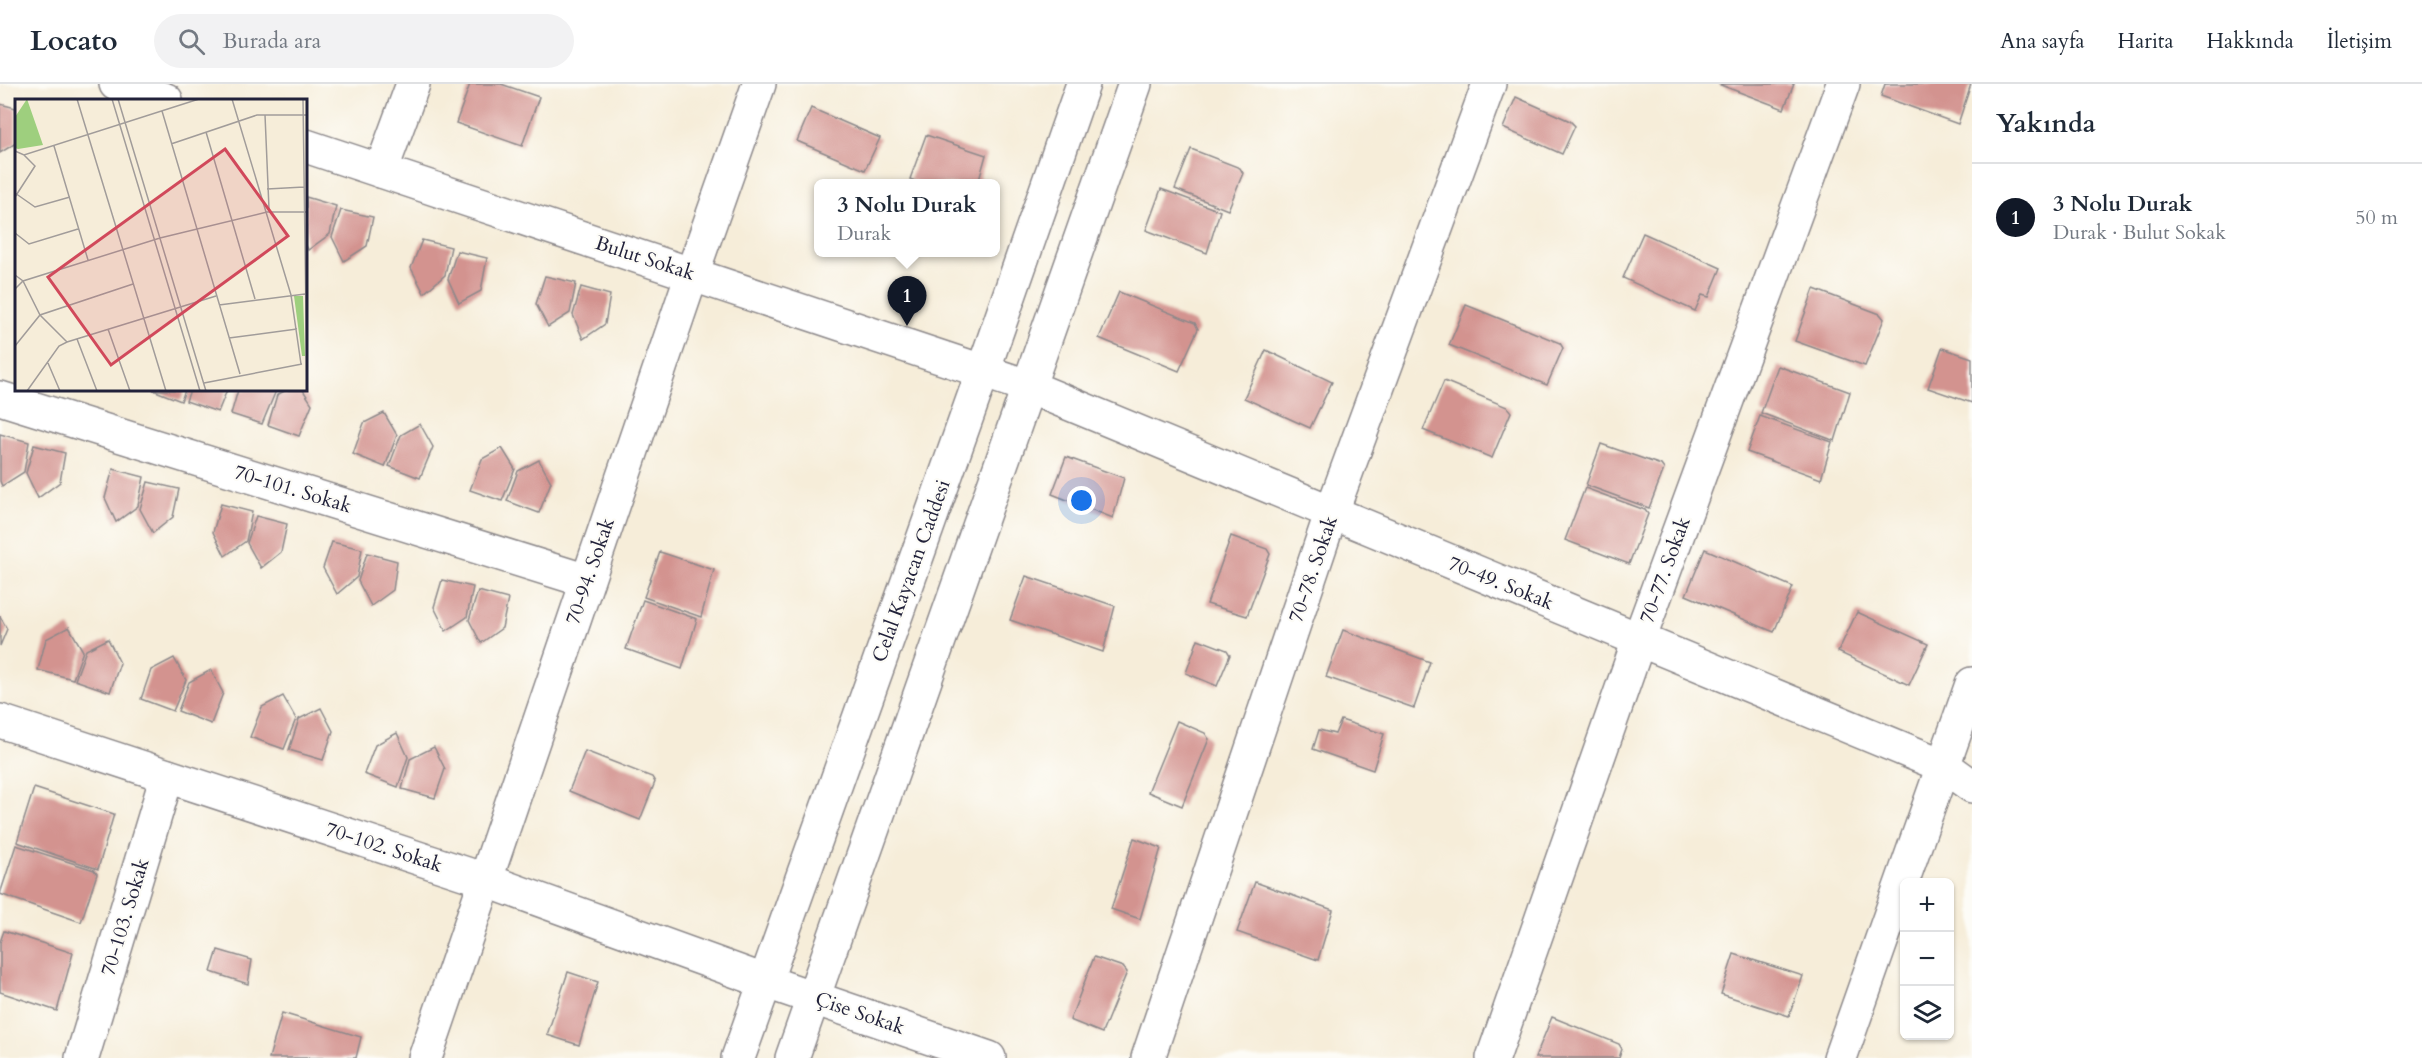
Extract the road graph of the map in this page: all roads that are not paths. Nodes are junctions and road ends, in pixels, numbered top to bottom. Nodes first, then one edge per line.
1 (116, 84) edge
2 (413, 84) edge
3 (759, 84) edge
4 (1083, 84) edge
5 (1135, 84) edge
6 (1490, 84) edge
7 (1843, 84) edge
8 (163, 99) edge
9 (308, 147) edge
10 (381, 171) junction
11 (692, 274) junction
12 (983, 371) junction
13 (1027, 386) junction
14 (0, 398) edge
15 (1331, 514) junction
16 (587, 581) junction
17 (1639, 640) junction
18 (1972, 684) edge
19 (0, 721) edge
20 (1962, 770) edge
21 (167, 776) junction
22 (485, 880) junction
23 (764, 981) junction
24 (813, 996) junction
25 (82, 1058) edge
26 (424, 1058) edge
27 (738, 1058) edge
28 (792, 1058) edge
29 (989, 1058) edge
30 (1148, 1058) edge
31 (1493, 1058) edge
32 (1840, 1058) edge

1 - 8 street
2 - 10 street
3 - 11 street, 70-94. Sokak
4 - 12 street, Celal Kayacan Caddesi
5 - 13 street
6 - 15 street, 70-78. Sokak
7 - 17 street, 70-77. Sokak
9 - 10 street, Bulut Sokak
10 - 11 street, Bulut Sokak
11 - 12 street, Bulut Sokak
11 - 16 street, 70-94. Sokak
12 - 13 street, Bulut Sokak
12 - 23 street, Celal Kayacan Caddesi
13 - 15 street, 70-49. Sokak
13 - 24 street
14 - 16 street, 70-101. Sokak
15 - 17 street, 70-49. Sokak
15 - 30 street, 70-78. Sokak
16 - 22 street, 70-94. Sokak
17 - 20 street, 70-49. Sokak
17 - 31 street, 70-77. Sokak
18 - 20 street
19 - 21 street, 70-102. Sokak
20 - 32 street
21 - 22 street, 70-102. Sokak
21 - 25 street, 70-103. Sokak
22 - 23 street, 70-102. Sokak
22 - 26 street, 70-94. Sokak
23 - 24 street, Çise Sokak
23 - 27 street, Celal Kayacan Caddesi
24 - 28 street
24 - 29 street, Çise Sokak

